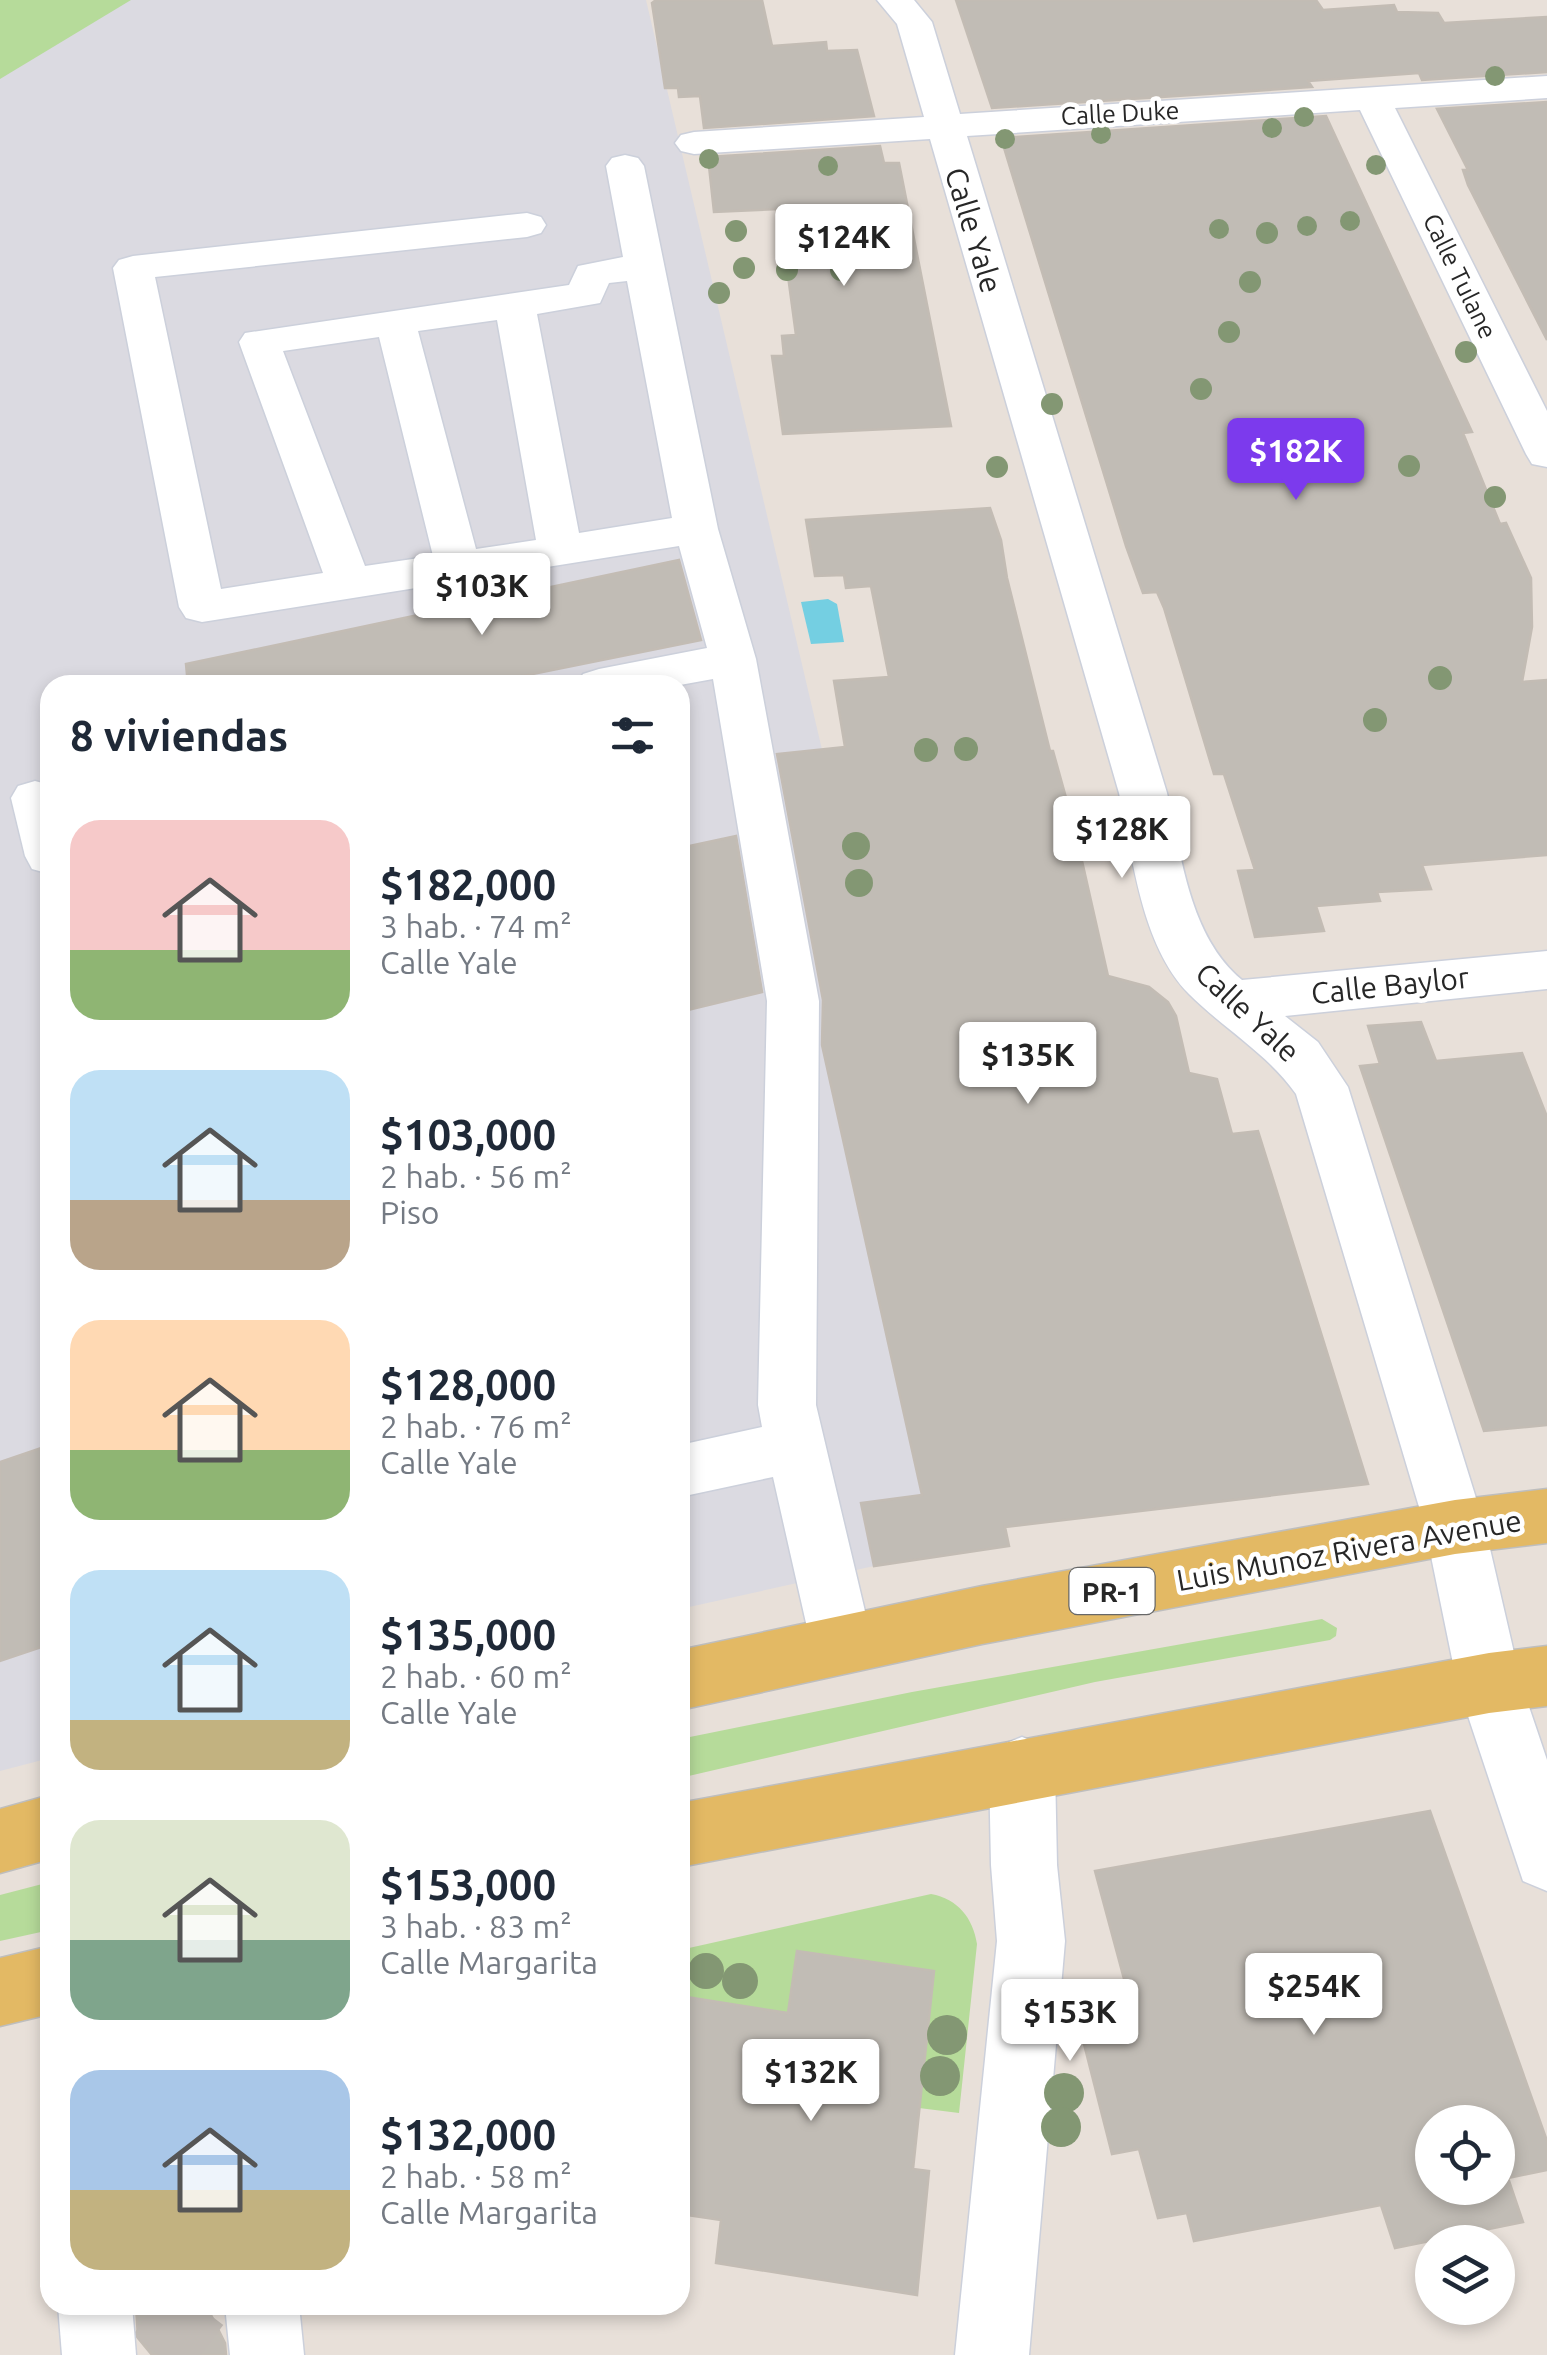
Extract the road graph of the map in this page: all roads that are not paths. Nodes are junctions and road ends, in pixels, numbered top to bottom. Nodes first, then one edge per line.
1 (895, 0) edge
2 (1547, 87) edge
3 (1372, 98) junction
4 (943, 124) junction
5 (694, 143) dead end
6 (626, 166) dead end
7 (527, 225) dead end
8 (645, 266) junction
9 (515, 306) junction
10 (396, 323) junction
11 (1547, 454) edge
12 (696, 529) junction
13 (560, 548) junction
14 (458, 567) junction
15 (349, 584) junction
16 (733, 659) junction
17 (651, 675) edge
18 (35, 798) dead end
19 (40, 817) edge
20 (1547, 970) edge
21 (1232, 1001) junction
22 (795, 1446) junction
23 (690, 1470) edge
24 (1547, 1516) edge
25 (1455, 1527) junction
26 (842, 1646) junction
27 (690, 1678) edge
28 (1518, 1680) edge
29 (1022, 1768) junction
30 (40, 1830) edge
31 (690, 1832) edge
32 (0, 1841) edge
33 (1547, 1858) edge
34 (40, 1982) edge
35 (0, 1992) edge
36 (263, 2315) edge
37 (267, 2355) edge
38 (992, 2355) edge

1 - 4 street, Calle Yale
2 - 3 street, Calle Duke
3 - 4 street, Calle Duke
3 - 11 street, Calle Tulane
4 - 5 street, Calle Duke
4 - 21 street, Calle Yale
6 - 8 street
7 - 15 street
8 - 9 street
8 - 12 street
9 - 10 street
9 - 13 street
10 - 14 street
10 - 15 street
12 - 13 street
12 - 16 street
13 - 14 street
14 - 15 street
16 - 17 street
16 - 22 street
18 - 19 street
20 - 21 street, Calle Baylor
21 - 25 street, Calle Yale
22 - 23 street
22 - 26 street
24 - 25 main road, Luis Munoz Rivera Avenue / PR-1
25 - 26 main road, Luis Munoz Rivera Avenue / PR-1
25 - 28 street, Calle Yale
26 - 27 main road, Luis Munoz Rivera Avenue / PR-1
28 - 29 main road
28 - 33 street, Calle Yale
29 - 31 main road
29 - 38 street
30 - 32 main road
34 - 35 main road
36 - 37 street

